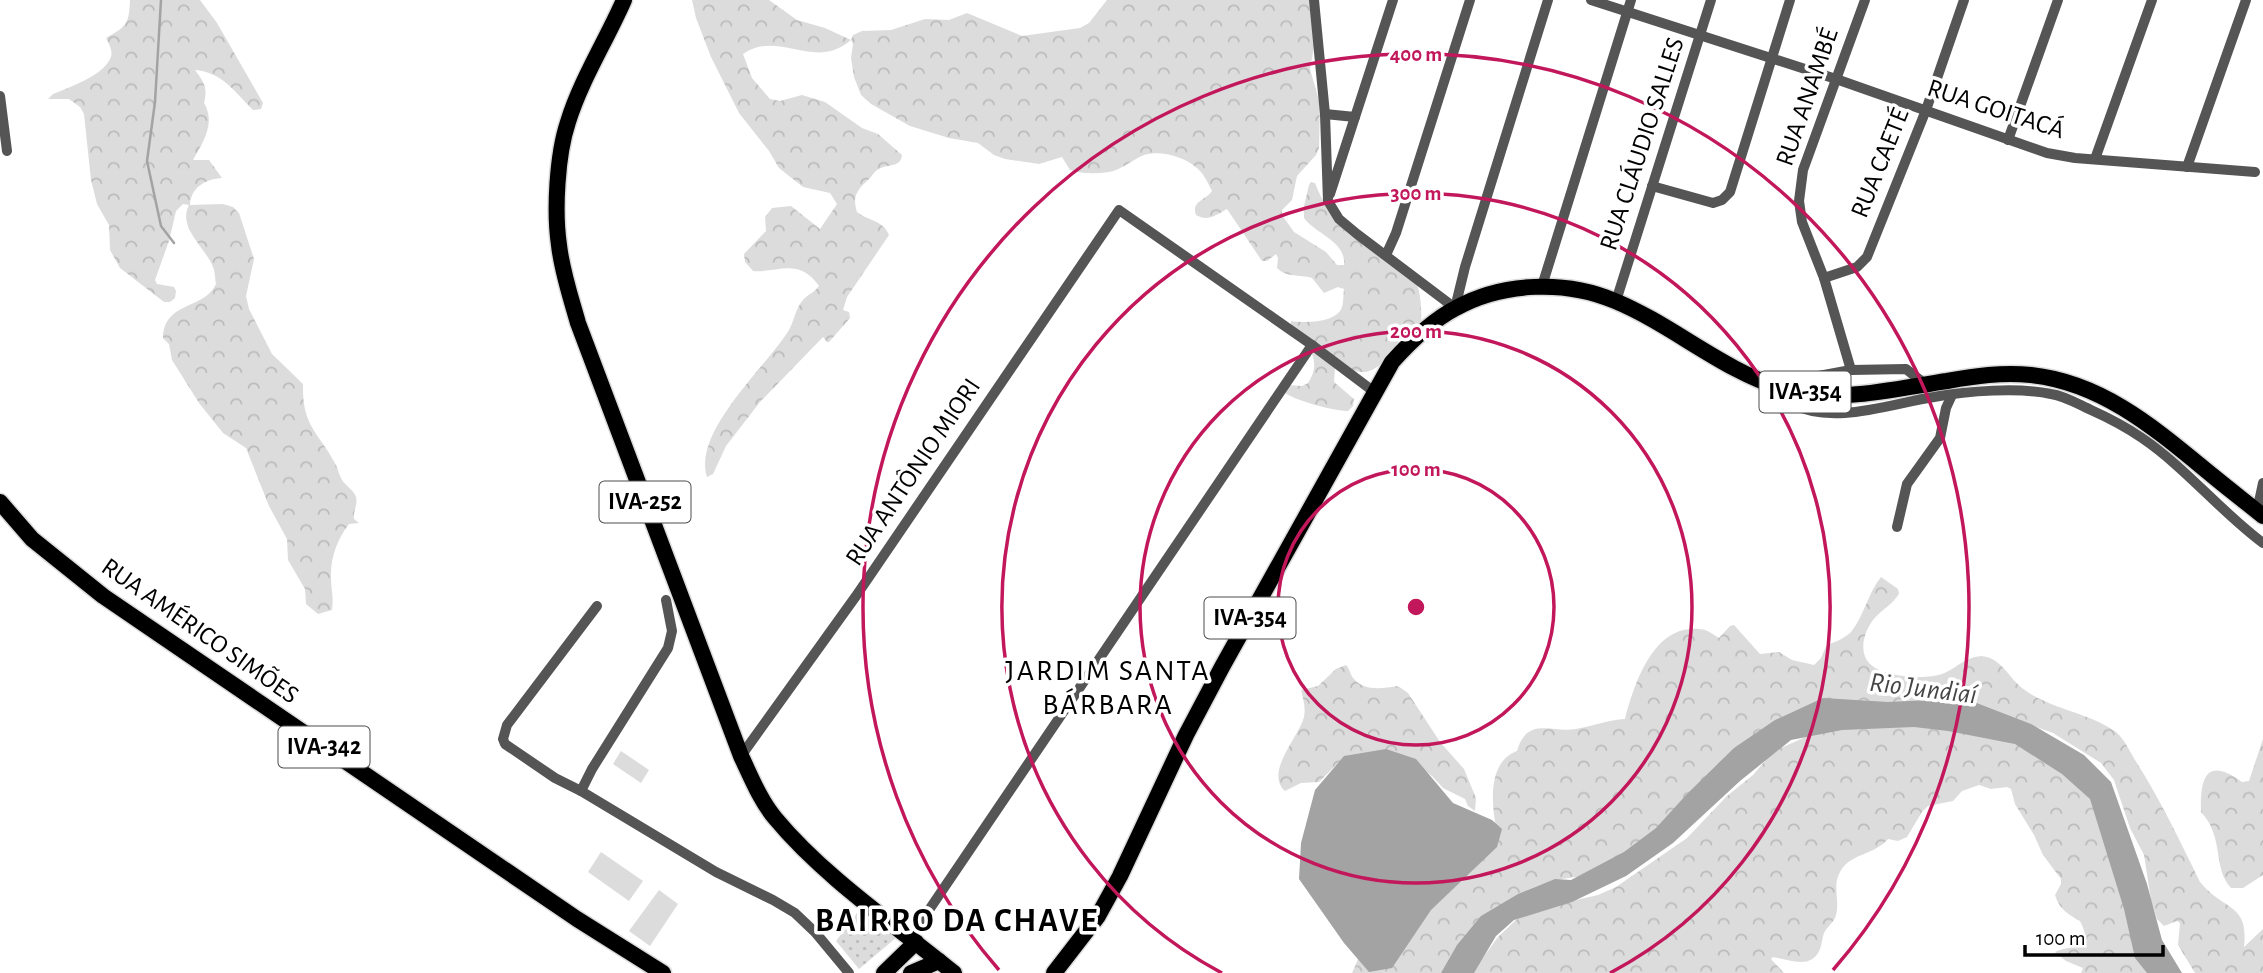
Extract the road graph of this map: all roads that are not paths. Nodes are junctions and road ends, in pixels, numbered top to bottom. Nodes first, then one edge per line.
1 (624, 0) edge
2 (1314, 0) edge
3 (1393, 0) edge
4 (1470, 0) edge
5 (1548, 0) edge
6 (1591, 0) edge
7 (1631, 0) edge
8 (1711, 0) edge
9 (1790, 0) edge
10 (1865, 0) edge
11 (1964, 0) edge
12 (2058, 0) edge
13 (2152, 0) edge
14 (2246, 0) edge
15 (1628, 12) junction
16 (1700, 36) junction
17 (1772, 60) junction
18 (1836, 79) junction
19 (0, 96) edge
20 (1926, 110) junction
21 (1325, 114) junction
22 (1354, 117) junction
23 (2008, 140) junction
24 (7, 151) dead end
25 (2095, 159) junction
26 (2187, 167) junction
27 (2255, 172) dead end
28 (1652, 186) junction
29 (1328, 201) junction
30 (1385, 255) junction
31 (1824, 278) junction
32 (1542, 286) junction
33 (1615, 301) junction
34 (1455, 308) junction
35 (1312, 345) junction
36 (1851, 370) junction
37 (1758, 378) junction
38 (1925, 384) junction
39 (1373, 391) junction
40 (1796, 391) junction
41 (1952, 395) junction
42 (2263, 482) edge
43 (0, 502) edge
44 (2260, 513) edge
45 (1898, 527) dead end
46 (2263, 542) edge
47 (666, 600) dead end
48 (597, 606) dead end
49 (741, 756) junction
50 (581, 791) junction
51 (913, 940) junction
52 (939, 961) junction
53 (663, 973) edge
54 (849, 973) edge
55 (884, 973) edge
56 (911, 973) edge
57 (954, 973) edge
58 (1054, 973) edge

1 - 49 main road, IVA-252
2 - 21 street
3 - 22 street
4 - 30 street
5 - 34 street
6 - 15 street, RUA GOITACÁ
7 - 15 street
8 - 16 street, RUA CLÁUDIO SALLES
9 - 17 street
10 - 18 street, RUA ANAMBÉ
11 - 20 street, RUA CAETÉ
12 - 23 street
13 - 25 street
14 - 26 street
15 - 16 street, RUA GOITACÁ
15 - 32 street
16 - 17 street, RUA GOITACÁ
16 - 28 street, RUA CLÁUDIO SALLES
17 - 18 street, RUA GOITACÁ
17 - 28 street
18 - 20 street, RUA GOITACÁ
18 - 31 street, RUA ANAMBÉ
19 - 24 street
20 - 23 street, RUA GOITACÁ
20 - 31 street, RUA CAETÉ
21 - 22 street
21 - 29 street
22 - 29 street
23 - 25 street, RUA GOITACÁ
25 - 26 street, RUA GOITACÁ
26 - 27 street, RUA GOITACÁ
28 - 33 street, RUA CLÁUDIO SALLES
29 - 30 street
30 - 34 street
31 - 36 street, RUA ANAMBÉ
32 - 33 main road, IVA-354
32 - 34 main road, IVA-354
33 - 37 main road, IVA-354
34 - 39 main road, IVA-354
35 - 39 street
35 - 49 street, RUA ANTÔNIO MIORI
35 - 51 street
36 - 37 street
36 - 38 street
37 - 40 main road, IVA-354
38 - 40 main road, IVA-354
38 - 44 main road, IVA-354
39 - 58 main road, IVA-354
40 - 41 street
41 - 45 street
41 - 46 street
42 - 44 street
43 - 53 main road, RUA AMÉRICO SIMÕES / IVA-342
47 - 50 street
48 - 50 street
49 - 51 main road, IVA-252
50 - 54 street
51 - 52 main road, IVA-252
51 - 55 main road
52 - 56 main road
52 - 57 main road, IVA-252

